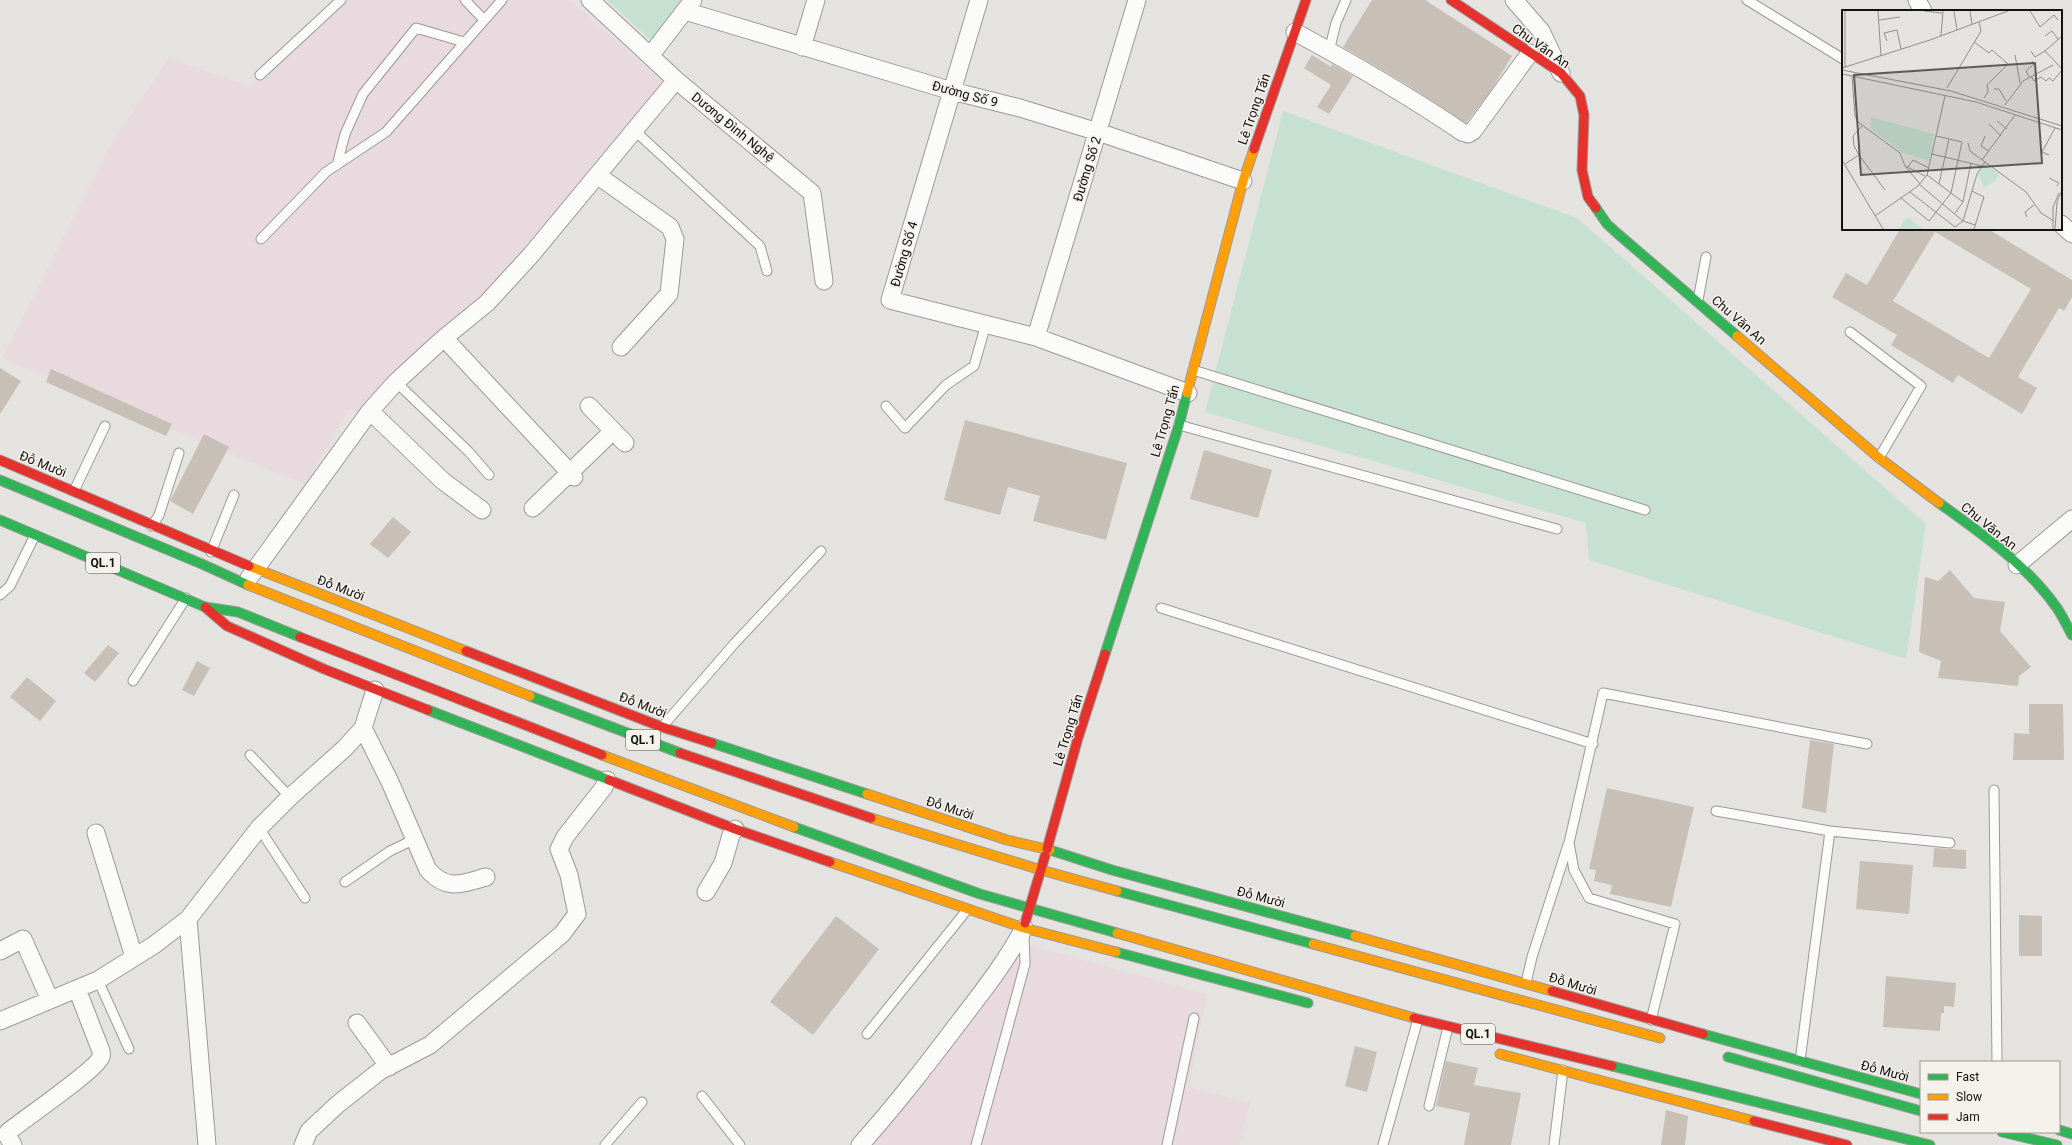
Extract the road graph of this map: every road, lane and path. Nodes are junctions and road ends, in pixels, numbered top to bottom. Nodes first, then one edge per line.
1 (341, 0) edge
2 (464, 0) edge
3 (502, 0) edge
4 (590, 0) edge
5 (816, 0) edge
6 (979, 0) edge
7 (1137, 0) edge
8 (1306, 0) edge
9 (1346, 0) edge
10 (1451, 0) edge
11 (1514, 0) edge
12 (1747, 0) edge
13 (1917, 0) edge
14 (689, 5) edge
15 (1922, 10) edge
16 (484, 20) junction
17 (1294, 32) junction
18 (464, 42) junction
19 (802, 47) junction
20 (1329, 51) junction
21 (1530, 53) junction
22 (650, 56) junction
23 (1842, 58) edge
24 (1561, 73) junction
25 (260, 75) dead end
26 (676, 80) junction
27 (952, 91) junction
28 (634, 130) junction
29 (1098, 132) junction
30 (337, 165) junction
31 (597, 175) junction
32 (1243, 181) junction
33 (2062, 225) edge
34 (2072, 234) edge
35 (261, 238) dead end
36 (1706, 257) dead end
37 (767, 271) dead end
38 (824, 281) dead end
39 (1698, 301) junction
40 (986, 324) junction
41 (1850, 332) dead end
42 (1036, 337) junction
43 (444, 338) junction
44 (621, 347) dead end
45 (1193, 370) junction
46 (396, 382) junction
47 (1188, 393) junction
48 (588, 406) dead end
49 (886, 406) dead end
50 (370, 411) junction
51 (106, 426) dead end
52 (1179, 426) junction
53 (613, 431) junction
54 (625, 443) dead end
55 (179, 453) dead end
56 (1879, 458) junction
57 (0, 460) edge
58 (489, 475) dead end
59 (572, 475) junction
60 (0, 480) edge
61 (74, 491) junction
62 (234, 495) dead end
63 (64, 506) junction
64 (533, 508) dead end
65 (482, 510) dead end
66 (1645, 510) dead end
67 (126, 513) junction
68 (86, 515) junction
69 (2072, 518) edge
70 (0, 520) edge
71 (152, 526) junction
72 (1557, 529) dead end
73 (35, 535) junction
74 (212, 550) junction
75 (821, 551) dead end
76 (202, 564) junction
77 (2017, 565) junction
78 (255, 569) junction
79 (245, 584) junction
80 (0, 595) edge
81 (186, 598) junction
82 (205, 607) junction
83 (1161, 608) dead end
84 (2072, 635) edge
85 (133, 681) dead end
86 (375, 690) junction
87 (662, 726) junction
88 (363, 728) junction
89 (1593, 744) junction
90 (1867, 744) dead end
91 (250, 755) dead end
92 (607, 780) junction
93 (1994, 790) dead end
94 (290, 797) junction
95 (1716, 811) dead end
96 (259, 828) junction
97 (735, 829) junction
98 (1830, 831) junction
99 (96, 833) dead end
100 (414, 840) junction
101 (1569, 843) junction
102 (1950, 843) dead end
103 (1047, 849) junction
104 (1041, 870) junction
105 (486, 877) dead end
106 (345, 882) dead end
107 (706, 892) dead end
108 (305, 898) dead end
109 (1030, 908) junction
110 (967, 910) junction
111 (188, 919) junction
112 (1024, 928) junction
113 (0, 951) edge
114 (134, 957) junction
115 (98, 980) junction
116 (1526, 983) junction
117 (77, 989) junction
118 (50, 1000) junction
119 (1315, 1005) dead end
120 (1194, 1018) dead end
121 (1418, 1019) junction
122 (1651, 1020) junction
123 (0, 1021) edge
124 (357, 1024) dead end
125 (1448, 1027) junction
126 (1410, 1030) junction
127 (867, 1034) dead end
128 (1426, 1034) dead end
129 (1670, 1041) dead end
130 (129, 1048) dead end
131 (1489, 1051) dead end
132 (1721, 1055) dead end
133 (1800, 1061) junction
134 (1997, 1061) edge
135 (389, 1067) junction
136 (1563, 1070) junction
137 (1920, 1094) edge
138 (702, 1096) dead end
139 (642, 1102) dead end
140 (1429, 1106) dead end
141 (1920, 1111) edge
142 (2060, 1130) edge
143 (2006, 1133) edge
144 (2072, 1134) edge
145 (13, 1145) edge
146 (207, 1145) edge
147 (303, 1145) edge
148 (605, 1145) edge
149 (740, 1145) edge
150 (860, 1145) edge
151 (976, 1145) edge
152 (1167, 1145) edge
153 (1383, 1145) edge
154 (1554, 1145) edge
155 (1846, 1145) edge
156 (1930, 1145) edge
157 (2057, 1145) edge

1 - 25 lane
2 - 16 lane
3 - 16 lane
4 - 22 street, Dương Đình Nghệ
5 - 19 street
6 - 27 street, Đường Số 4
7 - 29 street, Đường Số 2
8 - 17 main road, Lê Trọng Tấn
9 - 20 lane
10 - 21 main road, Chu Văn An
11 - 24 street
12 - 23 lane
13 - 15 street
14 - 19 street, Đường Số 9
14 - 22 street
16 - 18 lane
17 - 20 street
17 - 32 main road, Lê Trọng Tấn
18 - 30 lane
18 - 30 lane
19 - 27 street, Đường Số 9
20 - 21 street
21 - 24 main road, Chu Văn An
22 - 26 street, Dương Đình Nghệ
24 - 39 main road, Chu Văn An
26 - 28 street
26 - 38 street, Dương Đình Nghệ
27 - 29 street, Đường Số 9
27 - 40 street, Đường Số 4
28 - 31 street
28 - 37 lane
29 - 32 street, Đường Số 9
29 - 42 street, Đường Số 2
30 - 35 lane
31 - 43 street
31 - 44 street
32 - 45 main road, Lê Trọng Tấn
33 - 34 street
36 - 39 lane
39 - 56 main road, Chu Văn An
40 - 42 street, Đường Số 4
40 - 49 lane
41 - 56 lane
42 - 47 street, Đường Số 4
43 - 46 street
43 - 59 street
45 - 47 main road, Lê Trọng Tấn
45 - 66 lane
46 - 50 street
46 - 58 lane
47 - 52 main road, Lê Trọng Tấn
48 - 53 street
50 - 65 street
50 - 78 street
51 - 61 lane
52 - 72 lane
52 - 103 main road, Lê Trọng Tấn
53 - 54 street
53 - 59 street
55 - 71 lane
56 - 77 main road, Chu Văn An
57 - 61 main road, Đỗ Mười / QL.1
59 - 64 street
60 - 63 main road, QL.1
61 - 63 lane
61 - 67 main road, Đỗ Mười / QL.1
62 - 74 lane
63 - 68 main road, QL.1
67 - 68 main road, QL.1
67 - 71 main road, Đỗ Mười / QL.1
68 - 76 main road, QL.1
69 - 77 street
70 - 73 main road, QL.1
71 - 74 main road, Đỗ Mười / QL.1
73 - 80 lane
73 - 81 main road, QL.1
74 - 76 lane
74 - 78 main road, Đỗ Mười / QL.1
75 - 87 lane
76 - 79 main road, QL.1
77 - 84 main road, Chu Văn An
78 - 79 street
78 - 87 main road, Đỗ Mười / QL.1
79 - 104 main road, QL.1
81 - 82 main road, QL.1
81 - 85 lane
82 - 86 main road, QL.1
82 - 109 main road, QL.1
83 - 89 lane
86 - 88 street
86 - 92 main road, QL.1
87 - 103 main road, Đỗ Mười / QL.1
88 - 94 street
88 - 100 street
89 - 90 lane
89 - 101 lane
91 - 94 lane
92 - 97 main road, QL.1
92 - 135 street
93 - 134 lane
94 - 96 street
95 - 98 lane
96 - 108 lane
96 - 111 street
97 - 107 street
97 - 110 main road, QL.1
98 - 102 lane
98 - 133 lane
99 - 114 street
100 - 105 street
100 - 106 lane
101 - 116 lane
101 - 122 lane
103 - 104 main road, Lê Trọng Tấn
103 - 116 main road, Đỗ Mười / QL.1
104 - 109 main road, Lê Trọng Tấn
104 - 129 main road, QL.1
109 - 112 main road, Lê Trọng Tấn
109 - 121 main road, QL.1
110 - 112 main road, QL.1
110 - 127 lane
111 - 114 street
111 - 146 street
112 - 119 main road, QL.1
112 - 150 street
112 - 151 lane
113 - 118 street
114 - 115 street
115 - 117 street
115 - 130 lane
116 - 122 main road, Đỗ Mười / QL.1
117 - 118 street
117 - 145 street
118 - 123 street
120 - 152 lane
121 - 125 main road, QL.1
121 - 126 lane
122 - 133 main road, Đỗ Mười / QL.1
124 - 135 street
125 - 140 lane
125 - 156 main road, QL.1
126 - 128 main road
126 - 153 lane
131 - 136 main road, QL.1
132 - 141 main road
133 - 137 main road, Đỗ Mười / QL.1
135 - 147 street
136 - 154 lane
136 - 155 main road, QL.1
138 - 149 lane
139 - 148 lane
142 - 144 main road
143 - 157 main road

